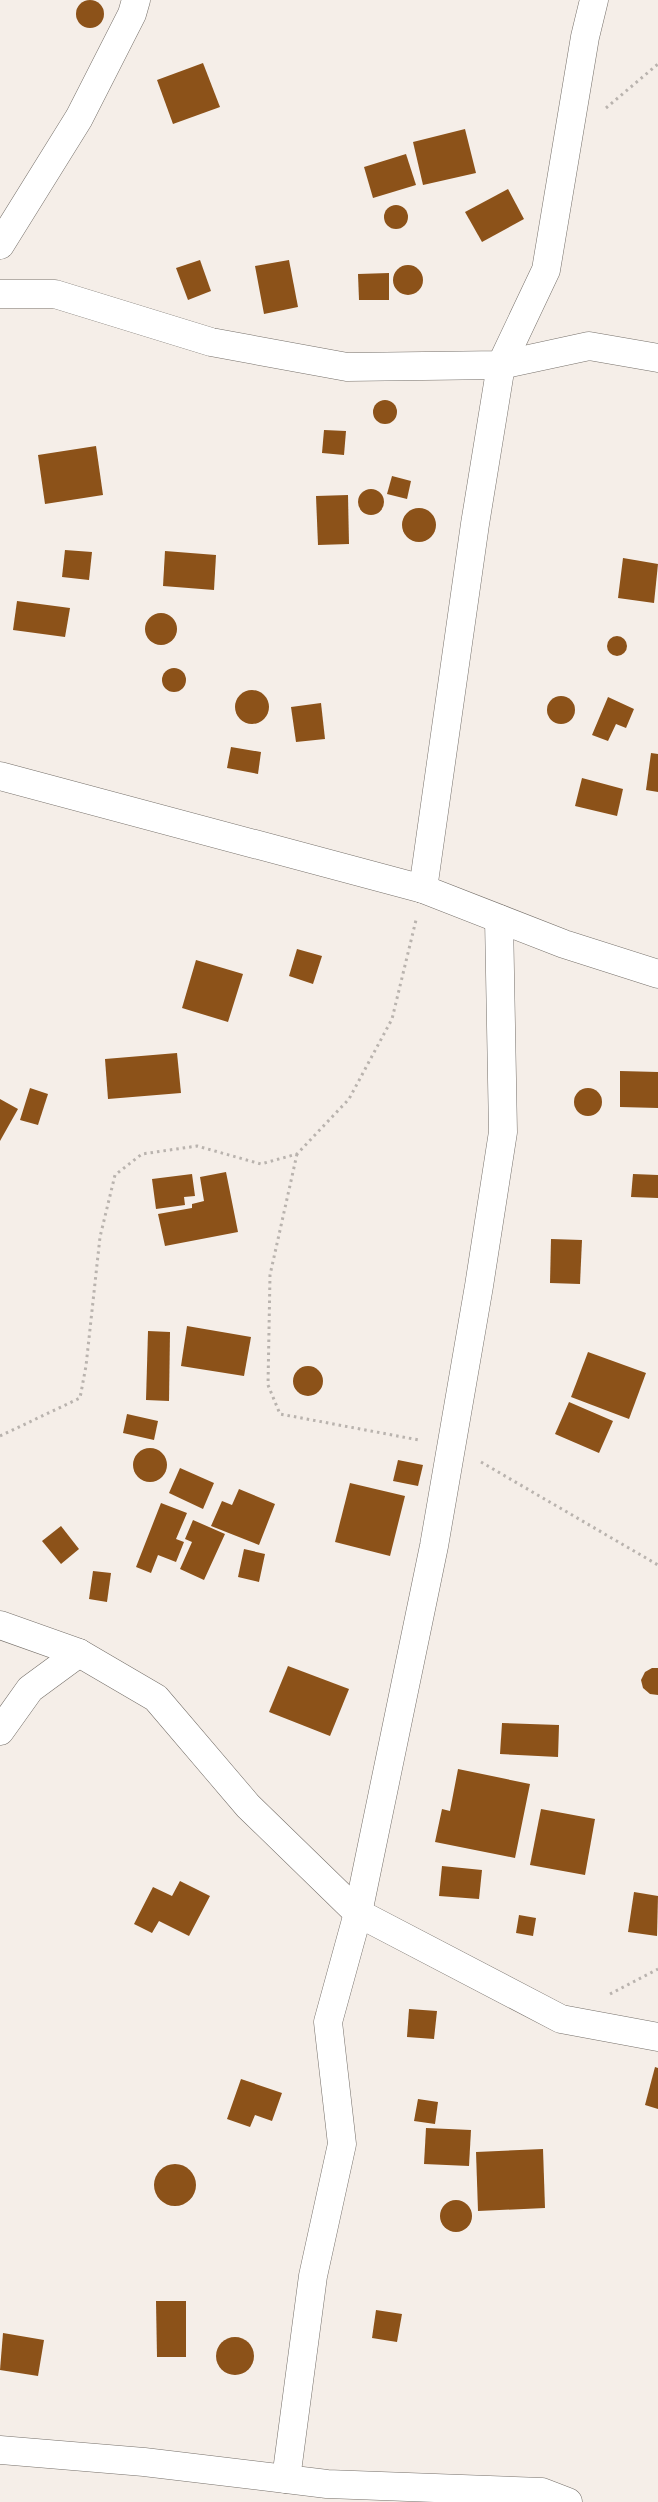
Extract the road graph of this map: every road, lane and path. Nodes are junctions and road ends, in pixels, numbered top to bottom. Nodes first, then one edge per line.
1 (136, 0) edge
2 (594, 0) edge
3 (658, 64) edge
4 (605, 109) dead end
5 (0, 245) edge
6 (0, 294) edge
7 (658, 358) edge
8 (501, 365) junction
9 (0, 776) edge
10 (423, 889) junction
11 (499, 919) junction
12 (658, 974) edge
13 (297, 1154) junction
14 (0, 1436) edge
15 (452, 1446) junction
16 (658, 1565) edge
17 (0, 1625) edge
18 (79, 1652) junction
19 (0, 1731) edge
20 (358, 1913) junction
21 (658, 2037) edge
22 (0, 2450) edge
23 (286, 2480) junction
24 (568, 2502) edge

1 - 5 street
2 - 8 street
3 - 4 path
6 - 8 street
7 - 8 street
8 - 10 street
9 - 10 street
10 - 11 street
10 - 13 path
11 - 12 street
11 - 15 street
13 - 14 path
13 - 15 path
15 - 16 path
15 - 20 street
17 - 18 street
18 - 19 street
18 - 20 street
20 - 21 street
20 - 23 street
22 - 23 street
23 - 24 street

